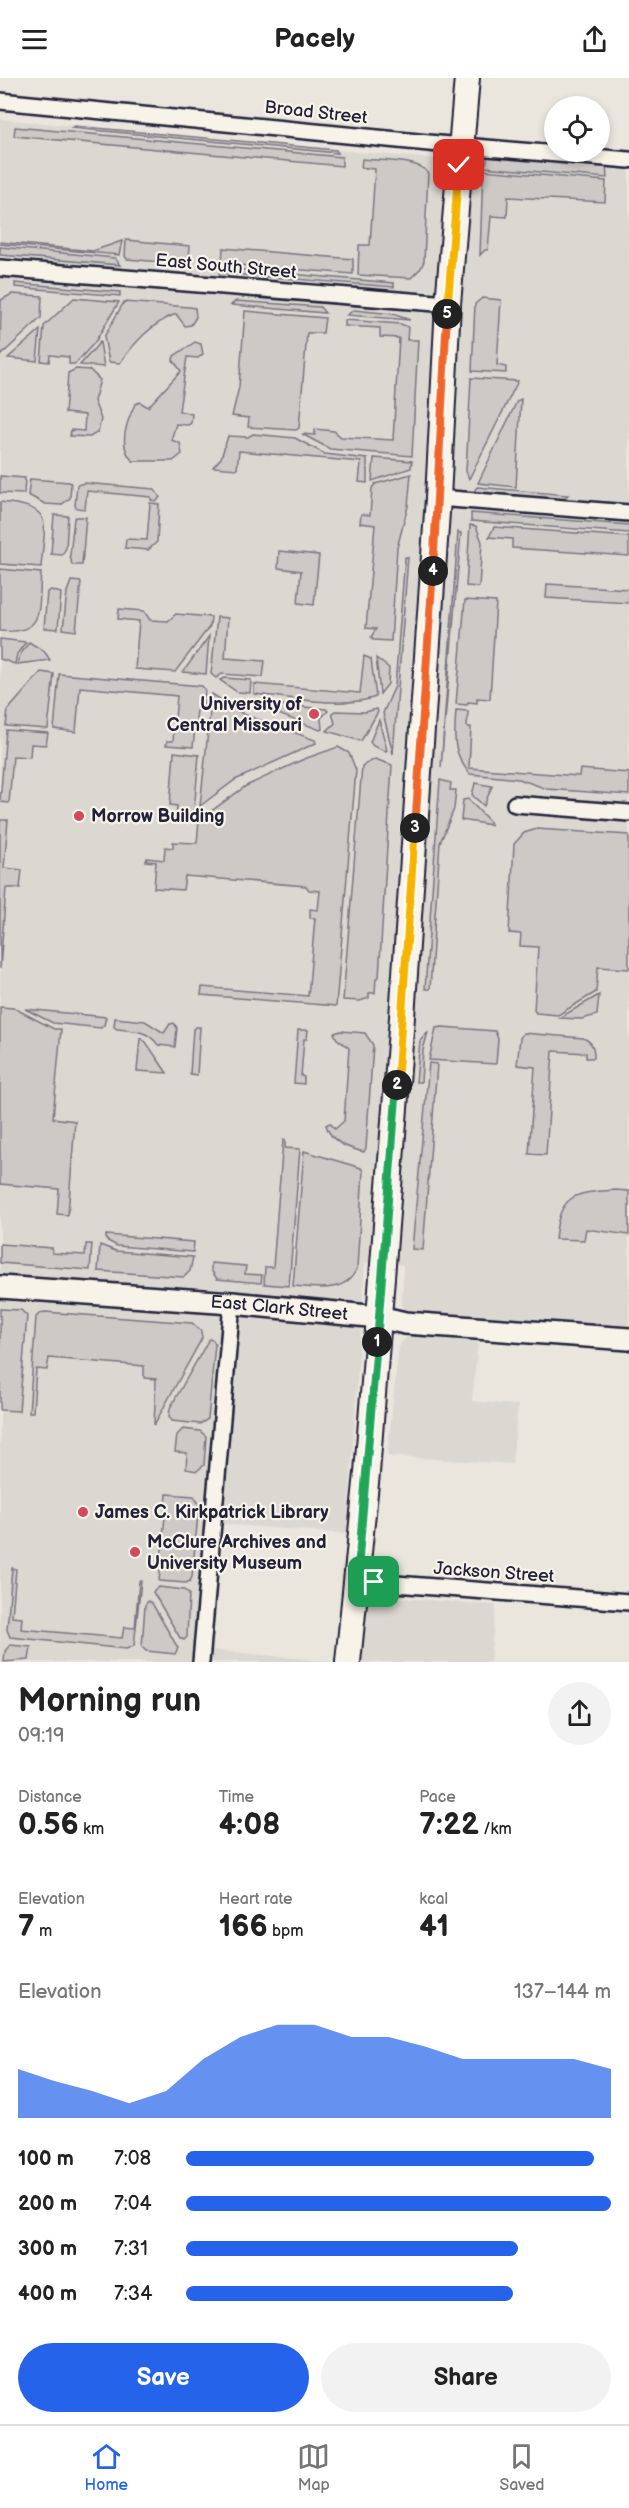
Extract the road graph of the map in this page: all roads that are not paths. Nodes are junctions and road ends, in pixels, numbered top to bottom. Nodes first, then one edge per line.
1 (467, 78) edge
2 (0, 101) edge
3 (460, 146) junction
4 (629, 160) edge
5 (0, 268) edge
6 (448, 304) junction
7 (438, 498) junction
8 (629, 513) edge
9 (515, 804) dead end
10 (629, 813) edge
11 (0, 1287) edge
12 (232, 1303) junction
13 (379, 1317) junction
14 (629, 1339) edge
15 (357, 1581) junction
16 (629, 1602) edge
17 (201, 1662) edge
18 (348, 1662) edge

1 - 3 main road
2 - 3 street, Broad Street
3 - 4 street, Broad Street
3 - 6 main road
5 - 6 street, East South Street
6 - 7 main road
7 - 8 street
7 - 13 main road
9 - 10 street
11 - 12 street, East Clark Street
12 - 13 street, East Clark Street
12 - 17 street
13 - 14 street, East Clark Street
13 - 15 main road
15 - 16 street, Jackson Street
15 - 18 main road

